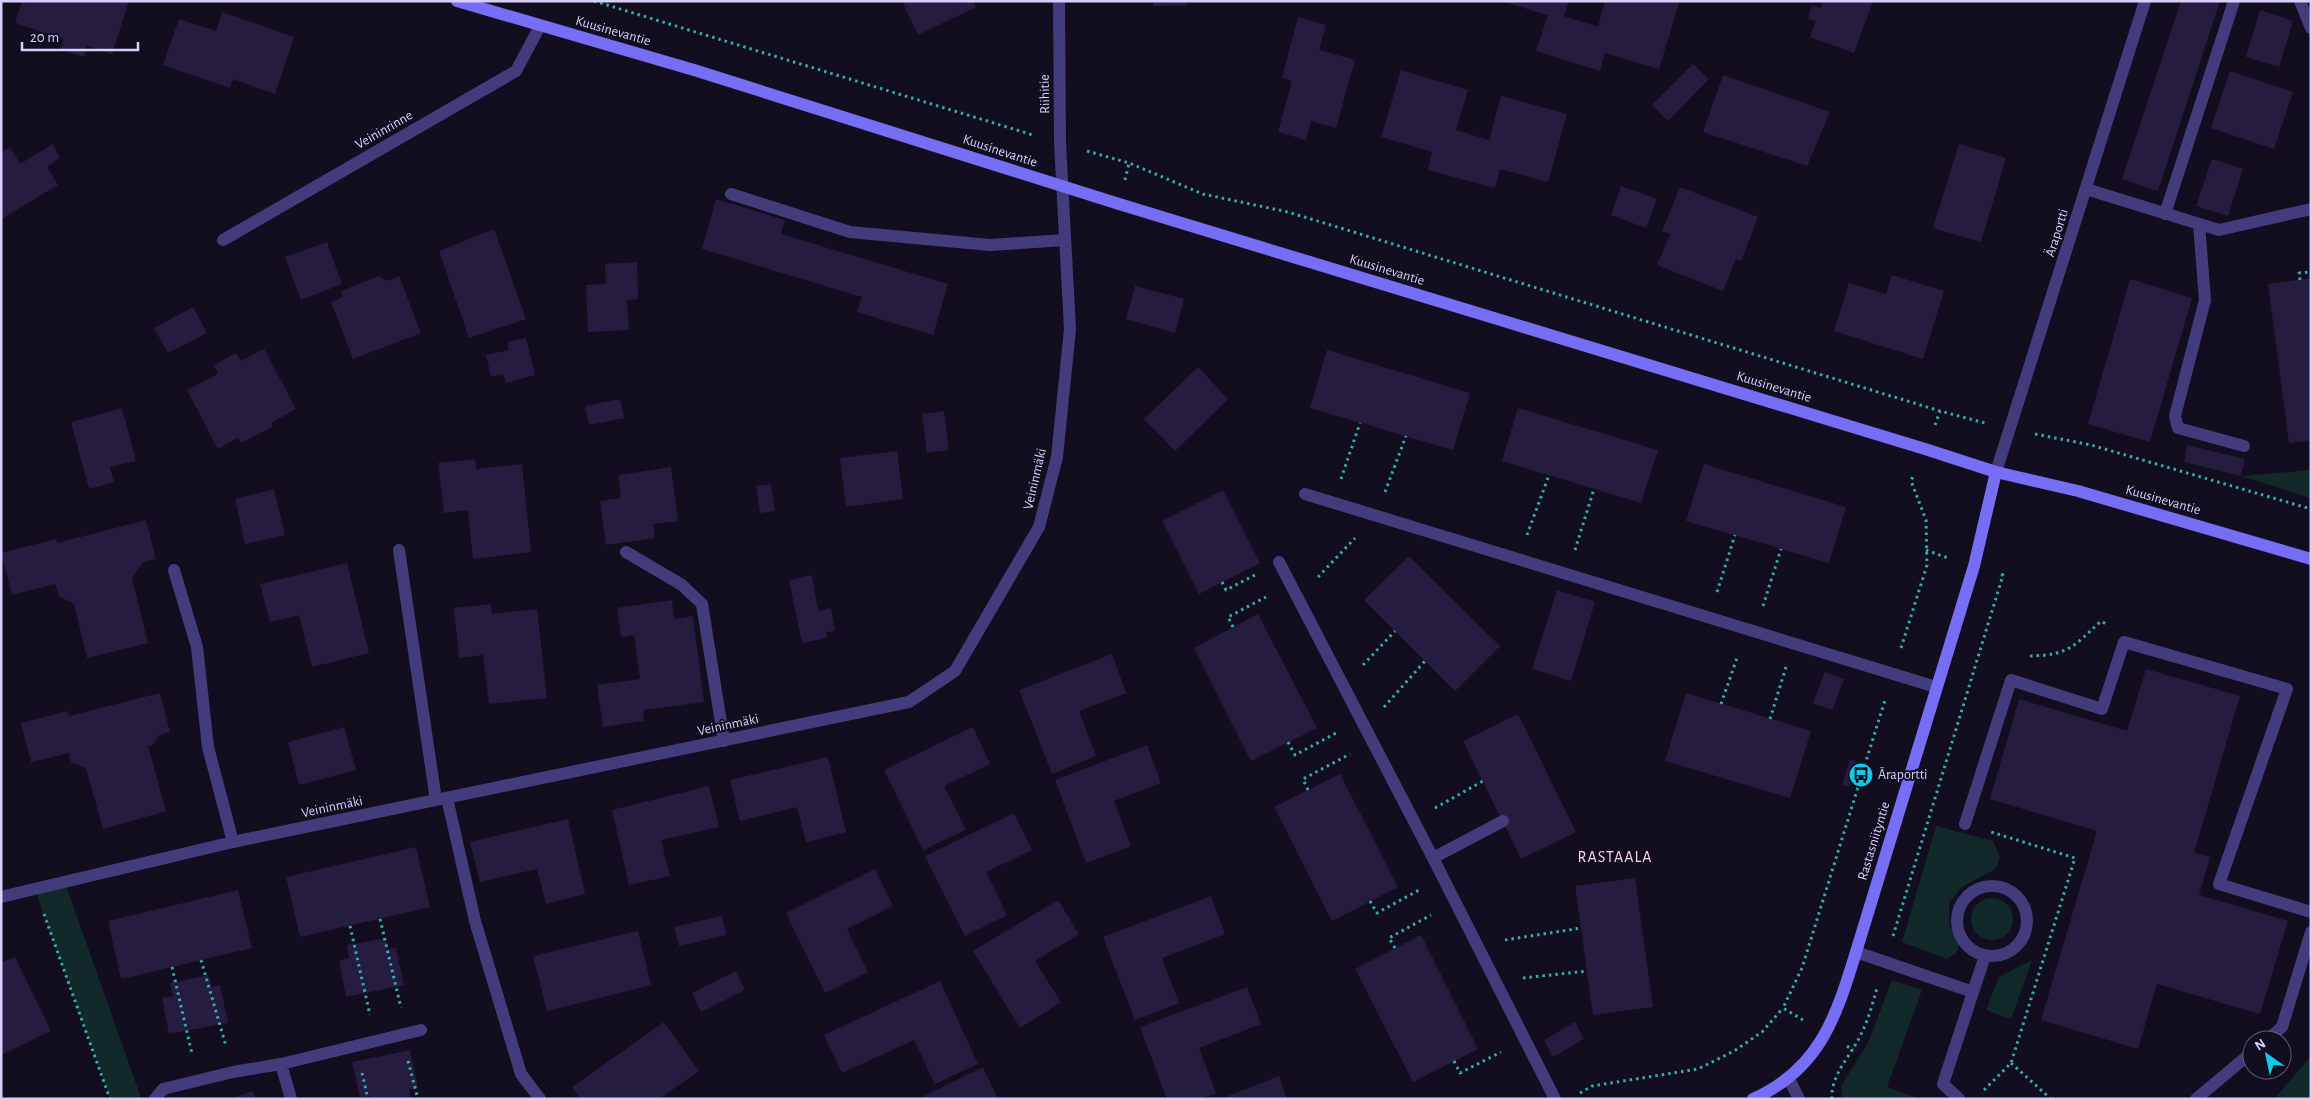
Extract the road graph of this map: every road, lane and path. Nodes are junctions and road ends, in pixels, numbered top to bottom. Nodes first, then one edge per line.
1 (457, 1) edge
2 (594, 1) edge
3 (1059, 1) edge
4 (2145, 1) edge
5 (2234, 1) edge
6 (2300, 1) edge
7 (540, 26) junction
8 (2311, 28) edge
9 (1060, 143) junction
10 (1062, 186) junction
11 (2086, 189) junction
12 (731, 194) dead end
13 (2311, 209) edge
14 (2165, 214) junction
15 (2199, 224) junction
16 (223, 240) dead end
17 (1065, 240) junction
18 (2311, 272) edge
19 (2300, 280) dead end
20 (1940, 411) junction
21 (1360, 422) dead end
22 (2010, 429) junction
23 (1406, 436) dead end
24 (2244, 446) dead end
25 (1925, 449) junction
26 (1996, 472) junction
27 (1550, 475) dead end
28 (1594, 489) dead end
29 (1305, 494) dead end
30 (1333, 502) junction
31 (2311, 509) edge
32 (1376, 516) junction
33 (1735, 535) dead end
34 (1781, 549) dead end
35 (399, 550) dead end
36 (626, 552) dead end
37 (1519, 559) junction
38 (2311, 559) edge
39 (1278, 562) joint
40 (174, 570) dead end
41 (1568, 574) junction
42 (2003, 575) dead end
43 (1222, 582) dead end
44 (1291, 583) junction
45 (1298, 597) junction
46 (1709, 617) junction
47 (1233, 627) dead end
48 (1751, 630) junction
49 (1395, 631) dead end
50 (2124, 642) junction
51 (1794, 643) junction
52 (1425, 661) dead end
53 (1893, 673) junction
54 (2011, 680) junction
55 (1344, 685) junction
56 (1936, 687) junction
57 (1721, 704) dead end
58 (1770, 719) dead end
59 (1363, 723) junction
60 (724, 741) junction
61 (1288, 742) dead end
62 (1373, 742) junction
63 (1483, 781) dead end
64 (1308, 790) dead end
65 (442, 799) junction
66 (1413, 820) junction
67 (1502, 821) dead end
68 (1965, 824) joint
69 (233, 842) junction
70 (1433, 858) junction
71 (1443, 877) junction
72 (35, 890) junction
73 (1, 897) edge
74 (1370, 901) dead end
75 (1456, 902) junction
76 (2311, 912) edge
77 (380, 919) dead end
78 (350, 926) dead end
79 (1581, 928) dead end
80 (2311, 932) edge
81 (1478, 945) junction
82 (1395, 948) dead end
83 (1856, 952) junction
84 (1985, 956) junction
85 (201, 960) dead end
86 (1886, 963) junction
87 (172, 967) dead end
88 (1587, 971) dead end
89 (1496, 982) junction
90 (1973, 992) junction
91 (1783, 1008) junction
92 (421, 1030) dead end
93 (2279, 1030) edge
94 (1826, 1032) junction
95 (404, 1034) junction
96 (1526, 1039) junction
97 (376, 1041) junction
98 (1854, 1050) junction
99 (2242, 1060) edge
100 (1454, 1061) dead end
101 (2011, 1063) junction
102 (281, 1064) junction
103 (233, 1072) junction
104 (1789, 1080) junction
105 (198, 1081) junction
106 (1980, 1093) dead end
107 (1576, 1095) dead end
108 (110, 1099) edge
109 (155, 1099) edge
110 (291, 1099) edge
111 (418, 1099) edge
112 (540, 1099) edge
113 (1555, 1099) edge
114 (1753, 1099) edge
115 (1799, 1099) edge
116 (1832, 1099) edge
117 (1959, 1099) edge
118 (2051, 1099) edge
119 (2196, 1099) edge

1 - 7 street, Kuusinevantie
2 - 9 path
3 - 9 street, Riihitie
4 - 11 street, Äraportti
5 - 14 street
6 - 8 street
7 - 10 street, Kuusinevantie
7 - 16 street, Veininrinne
9 - 10 street, Riihitie
9 - 20 path
10 - 17 street, Veininmäki
10 - 25 street, Kuusinevantie
11 - 14 street
11 - 22 street, Äraportti
12 - 17 street
13 - 15 street
14 - 15 street
15 - 24 street
17 - 60 street, Veininmäki
18 - 19 path
20 - 22 path
20 - 25 path
21 - 30 path
22 - 26 street, Äraportti
22 - 31 path
23 - 32 path
25 - 26 street, Kuusinevantie
25 - 53 path
26 - 38 street, Kuusinevantie
26 - 56 street, Rastasniityntie
27 - 37 path
28 - 41 path
29 - 30 street
30 - 32 street
32 - 37 street
32 - 45 path
33 - 46 path
34 - 48 path
35 - 65 street
36 - 60 street
37 - 41 street
39 - 43 path
39 - 44 street
40 - 69 street
41 - 46 street
42 - 86 path
44 - 45 street
44 - 47 path
45 - 55 street
46 - 48 street
48 - 51 street
48 - 57 path
49 - 55 path
50 - 54 path
50 - 54 street
50 - 76 street
51 - 53 street
51 - 58 path
52 - 59 path
53 - 56 street
53 - 91 path
54 - 68 street
55 - 59 street
56 - 83 street, Rastasniityntie
59 - 61 path
59 - 62 street
60 - 65 street, Veininmäki
62 - 64 path
62 - 66 street
63 - 66 path
65 - 69 street, Veininmäki
65 - 112 street
66 - 70 street
67 - 70 street
68 - 101 path
69 - 72 street, Veininmäki
70 - 71 street
71 - 74 path
71 - 75 street
72 - 73 street, Veininmäki
72 - 108 path
75 - 81 street
75 - 82 path
77 - 95 path
78 - 97 path
79 - 81 path
80 - 93 street
81 - 89 street
83 - 86 street
83 - 94 street, Rastasniityntie
84 - 84 street
84 - 90 street
85 - 103 path
86 - 90 street
86 - 98 path
87 - 105 path
88 - 89 path
89 - 96 street
90 - 117 street
91 - 94 path
91 - 107 path
92 - 95 street
94 - 98 path
94 - 104 street, Rastasniityntie
95 - 97 street
95 - 111 path
96 - 100 path
96 - 113 street
97 - 102 street
98 - 116 path
99 - 119 street
101 - 106 path
101 - 118 path
102 - 103 street
102 - 110 street
103 - 105 street
104 - 114 street, Rastasniityntie
104 - 115 street
105 - 109 street

